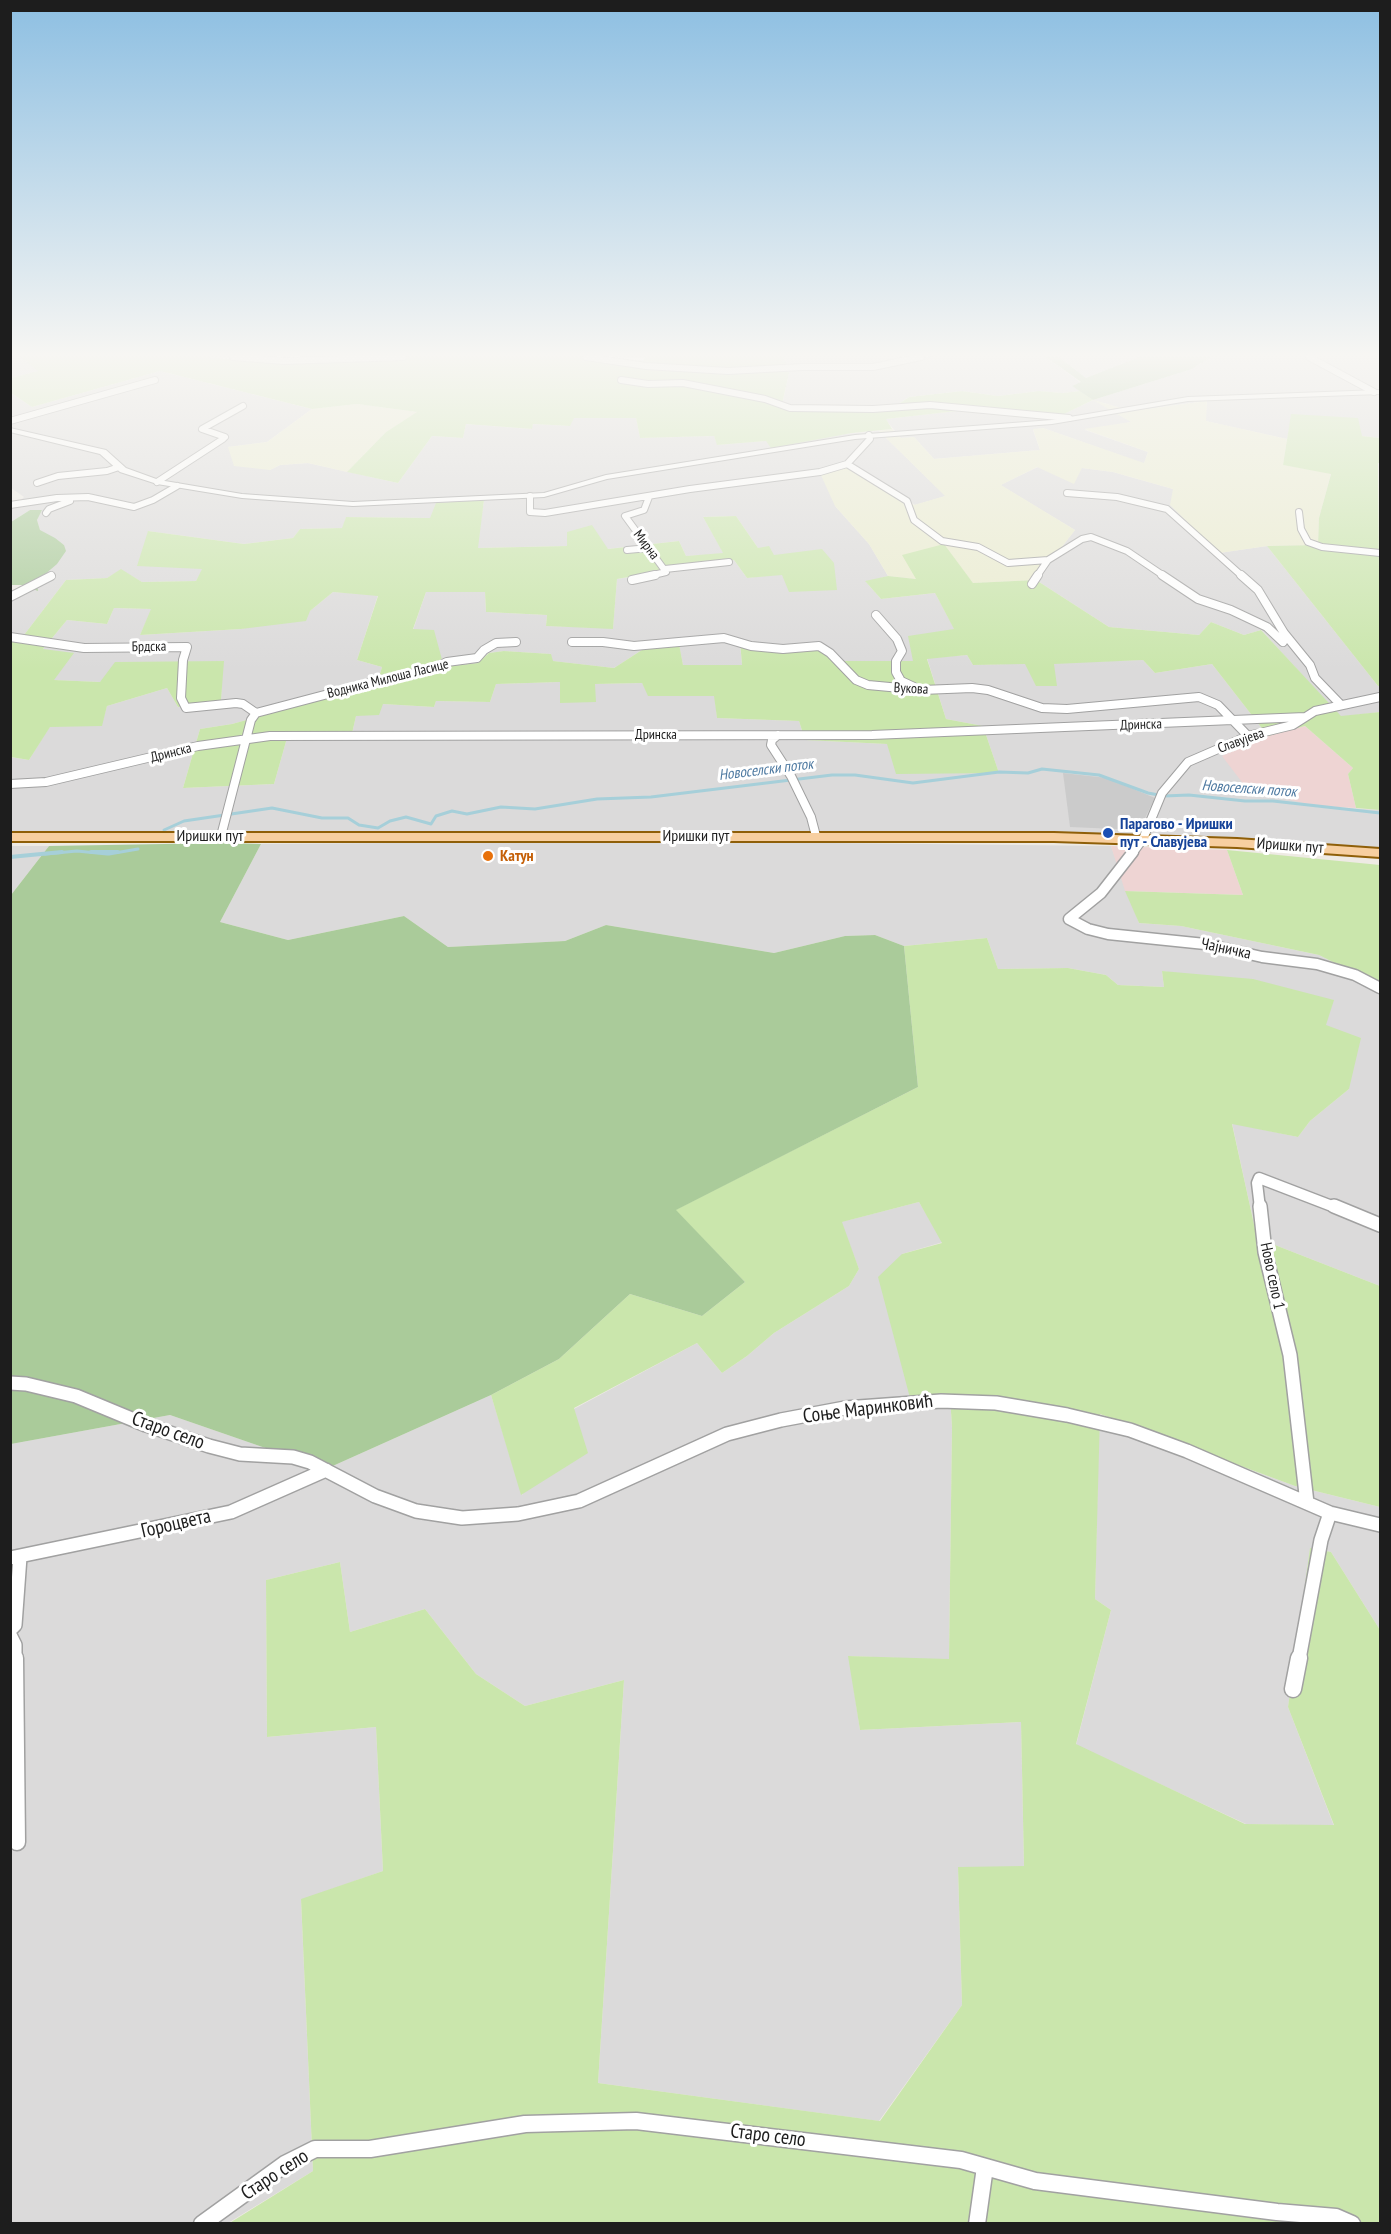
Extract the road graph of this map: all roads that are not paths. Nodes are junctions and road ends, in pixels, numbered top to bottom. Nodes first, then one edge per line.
1 (113, 461) edge
2 (189, 461) edge
3 (705, 461) edge
4 (850, 461) edge
5 (847, 464) junction
6 (119, 467) junction
7 (157, 482) junction
8 (38, 483) dead end
9 (177, 486) junction
10 (1067, 493) dead end
11 (530, 496) junction
12 (88, 497) junction
13 (649, 497) junction
14 (10, 505) edge
15 (46, 513) dead end
16 (1299, 513) dead end
17 (649, 548) junction
18 (627, 550) dead end
19 (1380, 554) edge
20 (1048, 560) junction
21 (729, 562) dead end
22 (665, 569) junction
23 (51, 576) dead end
24 (632, 579) dead end
25 (1032, 584) dead end
26 (10, 597) edge
27 (876, 615) dead end
28 (10, 637) edge
29 (516, 642) dead end
30 (572, 642) dead end
31 (1315, 678) junction
32 (922, 690) junction
33 (1380, 697) edge
34 (1341, 705) junction
35 (256, 713) junction
36 (1305, 717) junction
37 (1235, 720) junction
38 (778, 735) junction
39 (754, 736) junction
40 (1248, 736) junction
41 (247, 738) junction
42 (771, 745) junction
43 (10, 784) edge
44 (221, 836) junction
45 (816, 836) junction
46 (10, 837) edge
47 (1143, 839) junction
48 (1380, 853) edge
49 (1069, 919) joint
50 (1380, 988) edge
51 (1380, 1225) edge
52 (10, 1383) edge
53 (326, 1470) junction
54 (1307, 1503) junction
55 (1330, 1513) junction
56 (1380, 1525) edge
57 (15, 1557) edge
58 (10, 1630) edge
59 (10, 1635) edge
60 (1293, 1689) dead end
61 (17, 1842) dead end
62 (984, 2167) junction
63 (202, 2223) edge
64 (977, 2223) edge
65 (1352, 2223) edge

1 - 6 street
2 - 7 street
3 - 11 street
4 - 5 street
5 - 13 street
5 - 20 street
6 - 7 street
6 - 8 street
7 - 9 street
9 - 11 street
9 - 12 street
10 - 31 street
11 - 13 street
12 - 14 street
12 - 15 street
13 - 17 street, Мирна
16 - 19 street
17 - 18 street
17 - 22 street, Мирна
20 - 25 street
20 - 31 street
21 - 22 street
22 - 24 street, Мирна
23 - 26 street
27 - 32 street
28 - 35 street, Брдска
29 - 35 street, Водника Милоша Ласице
30 - 32 street, Вукова
31 - 34 street
32 - 37 street, Вукова
33 - 34 street, Славујева
34 - 36 street, Славујева
35 - 41 street
36 - 37 street, Дринска
36 - 40 street, Славујева
37 - 38 street, Дринска
37 - 40 street, Вукова
38 - 39 street, Дринска
38 - 42 street
39 - 41 street, Дринска
39 - 42 street
40 - 47 street, Славујева
41 - 43 street, Дринска
41 - 44 street
42 - 45 street
44 - 45 main road, Иришки пут
44 - 46 main road, Иришки пут
45 - 47 main road, Иришки пут
47 - 48 main road, Иришки пут
47 - 49 street, Славујева
49 - 50 street, Чајничка
51 - 54 street, Ново село 1
52 - 53 street, Старо село
53 - 54 street, Соње Маринковић
53 - 57 street, Гороцвета
54 - 55 street, Соње Маринковић
55 - 56 street, Соње Маринковић
55 - 60 street
57 - 58 street, Гороцвета
59 - 61 street
62 - 63 street, Старо село
62 - 64 street
62 - 65 street, Старо село

